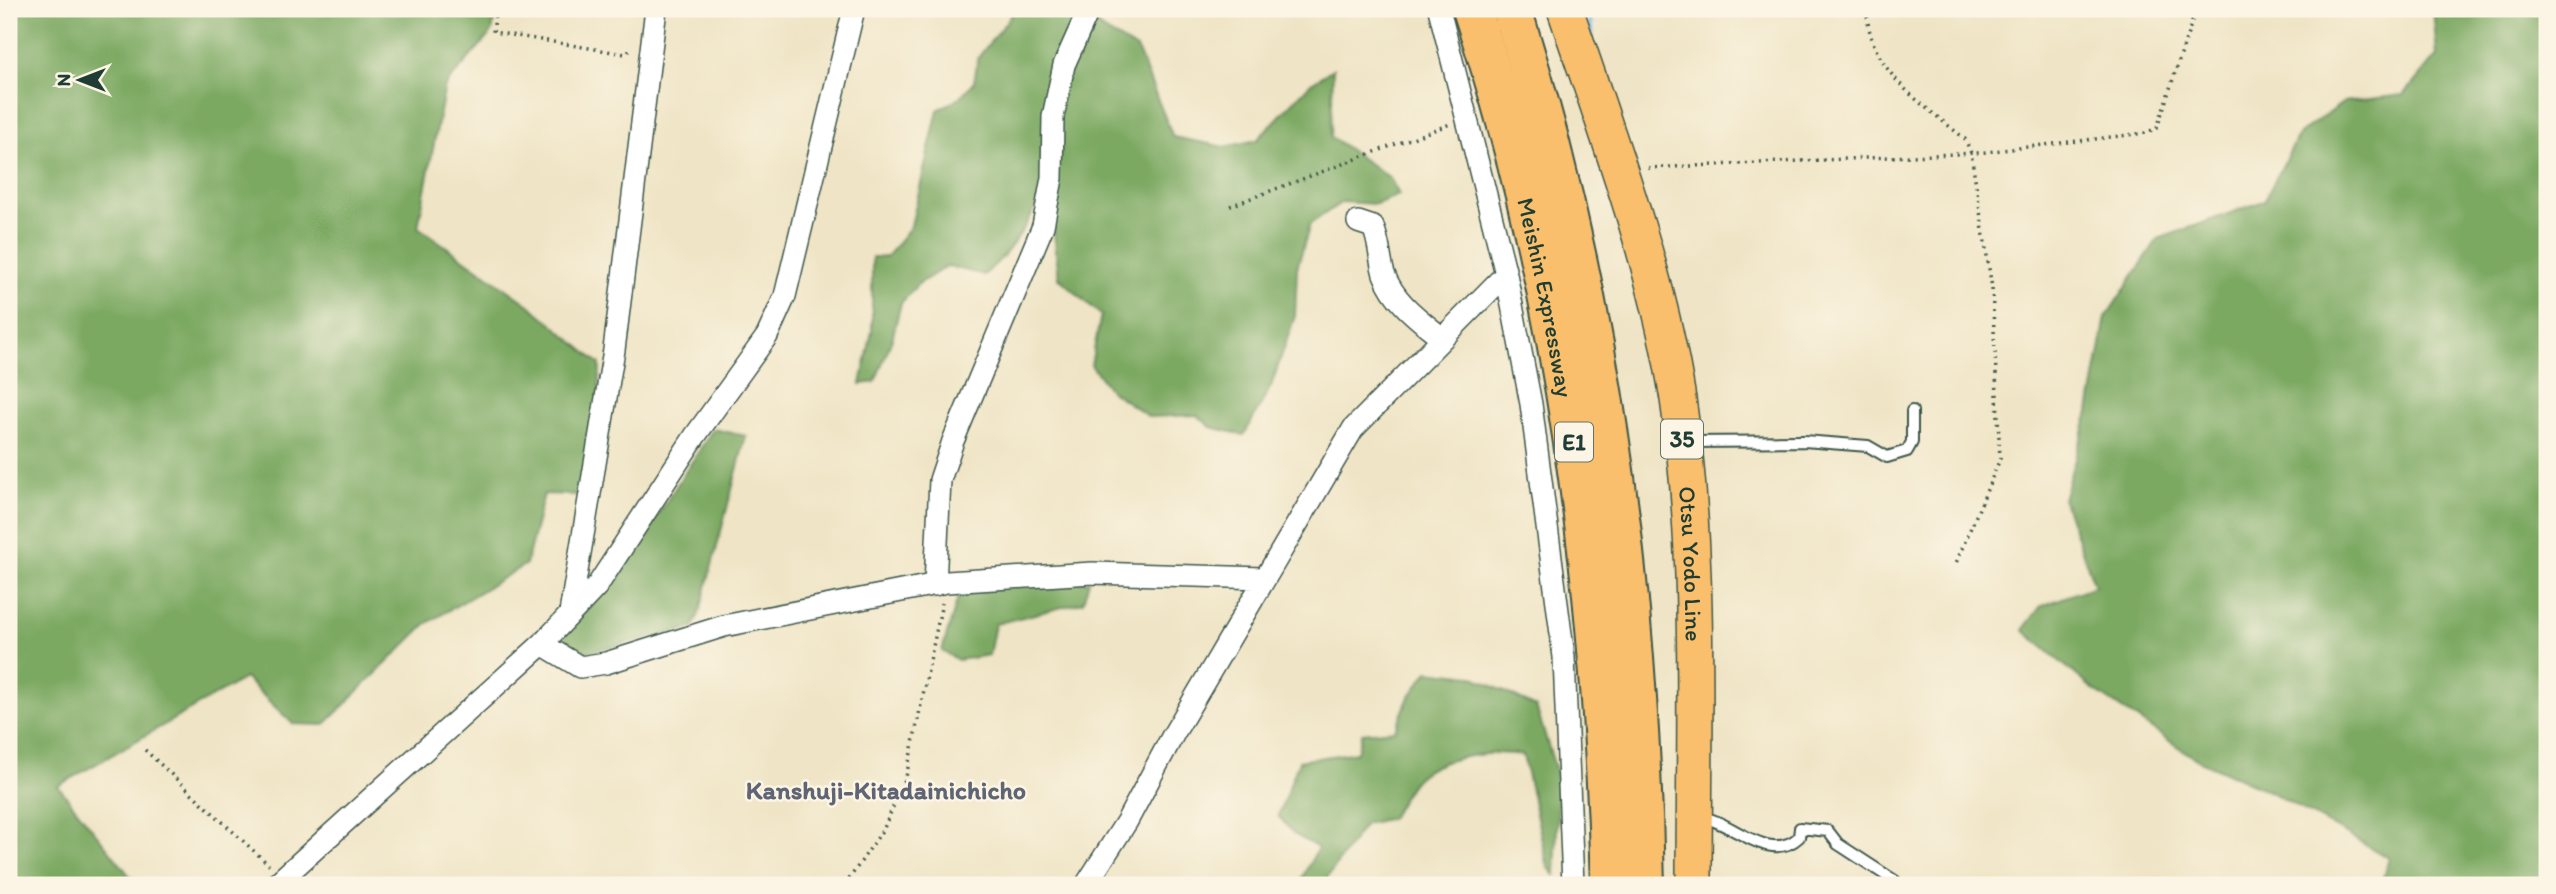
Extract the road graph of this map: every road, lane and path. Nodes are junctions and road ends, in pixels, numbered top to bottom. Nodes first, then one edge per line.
1 (496, 9) edge
2 (656, 9) edge
3 (854, 9) edge
4 (1089, 9) edge
5 (1439, 9) edge
6 (1472, 9) edge
7 (1512, 9) edge
8 (1565, 9) edge
9 (1867, 9) edge
10 (2196, 9) edge
11 (653, 31) junction
12 (1469, 117) junction
13 (1971, 153) junction
14 (1618, 170) junction
15 (1230, 206) dead end
16 (1358, 222) dead end
17 (1506, 274) junction
18 (1442, 338) junction
19 (1912, 411) dead end
20 (1682, 442) junction
21 (1956, 563) dead end
22 (1264, 578) junction
23 (941, 583) junction
24 (570, 613) junction
25 (542, 644) junction
26 (145, 750) dead end
27 (1694, 817) junction
28 (1895, 880) dead end
29 (279, 882) edge
30 (845, 885) edge
31 (1086, 885) edge
32 (1573, 885) edge
33 (1610, 885) edge
34 (1645, 885) edge
35 (1694, 885) edge

1 - 11 path
2 - 11 street
3 - 24 street
4 - 23 street
5 - 12 street
6 - 33 highway, Meishin Expressway / E1
7 - 34 highway, Meishin Expressway / E1
8 - 14 main road, Otsu Yodo Line / 35
9 - 13 path
10 - 13 path
11 - 24 street
12 - 15 path
12 - 17 street
13 - 14 path
13 - 21 path
14 - 20 main road, Otsu Yodo Line / 35
16 - 18 street
17 - 18 street
17 - 32 street
18 - 22 street
19 - 20 lane
20 - 27 main road, Otsu Yodo Line / 35
22 - 23 street
22 - 31 street
23 - 25 street
23 - 30 path
24 - 25 street
25 - 29 street
26 - 29 path
27 - 28 lane
27 - 35 main road, Otsu Yodo Line / 35

